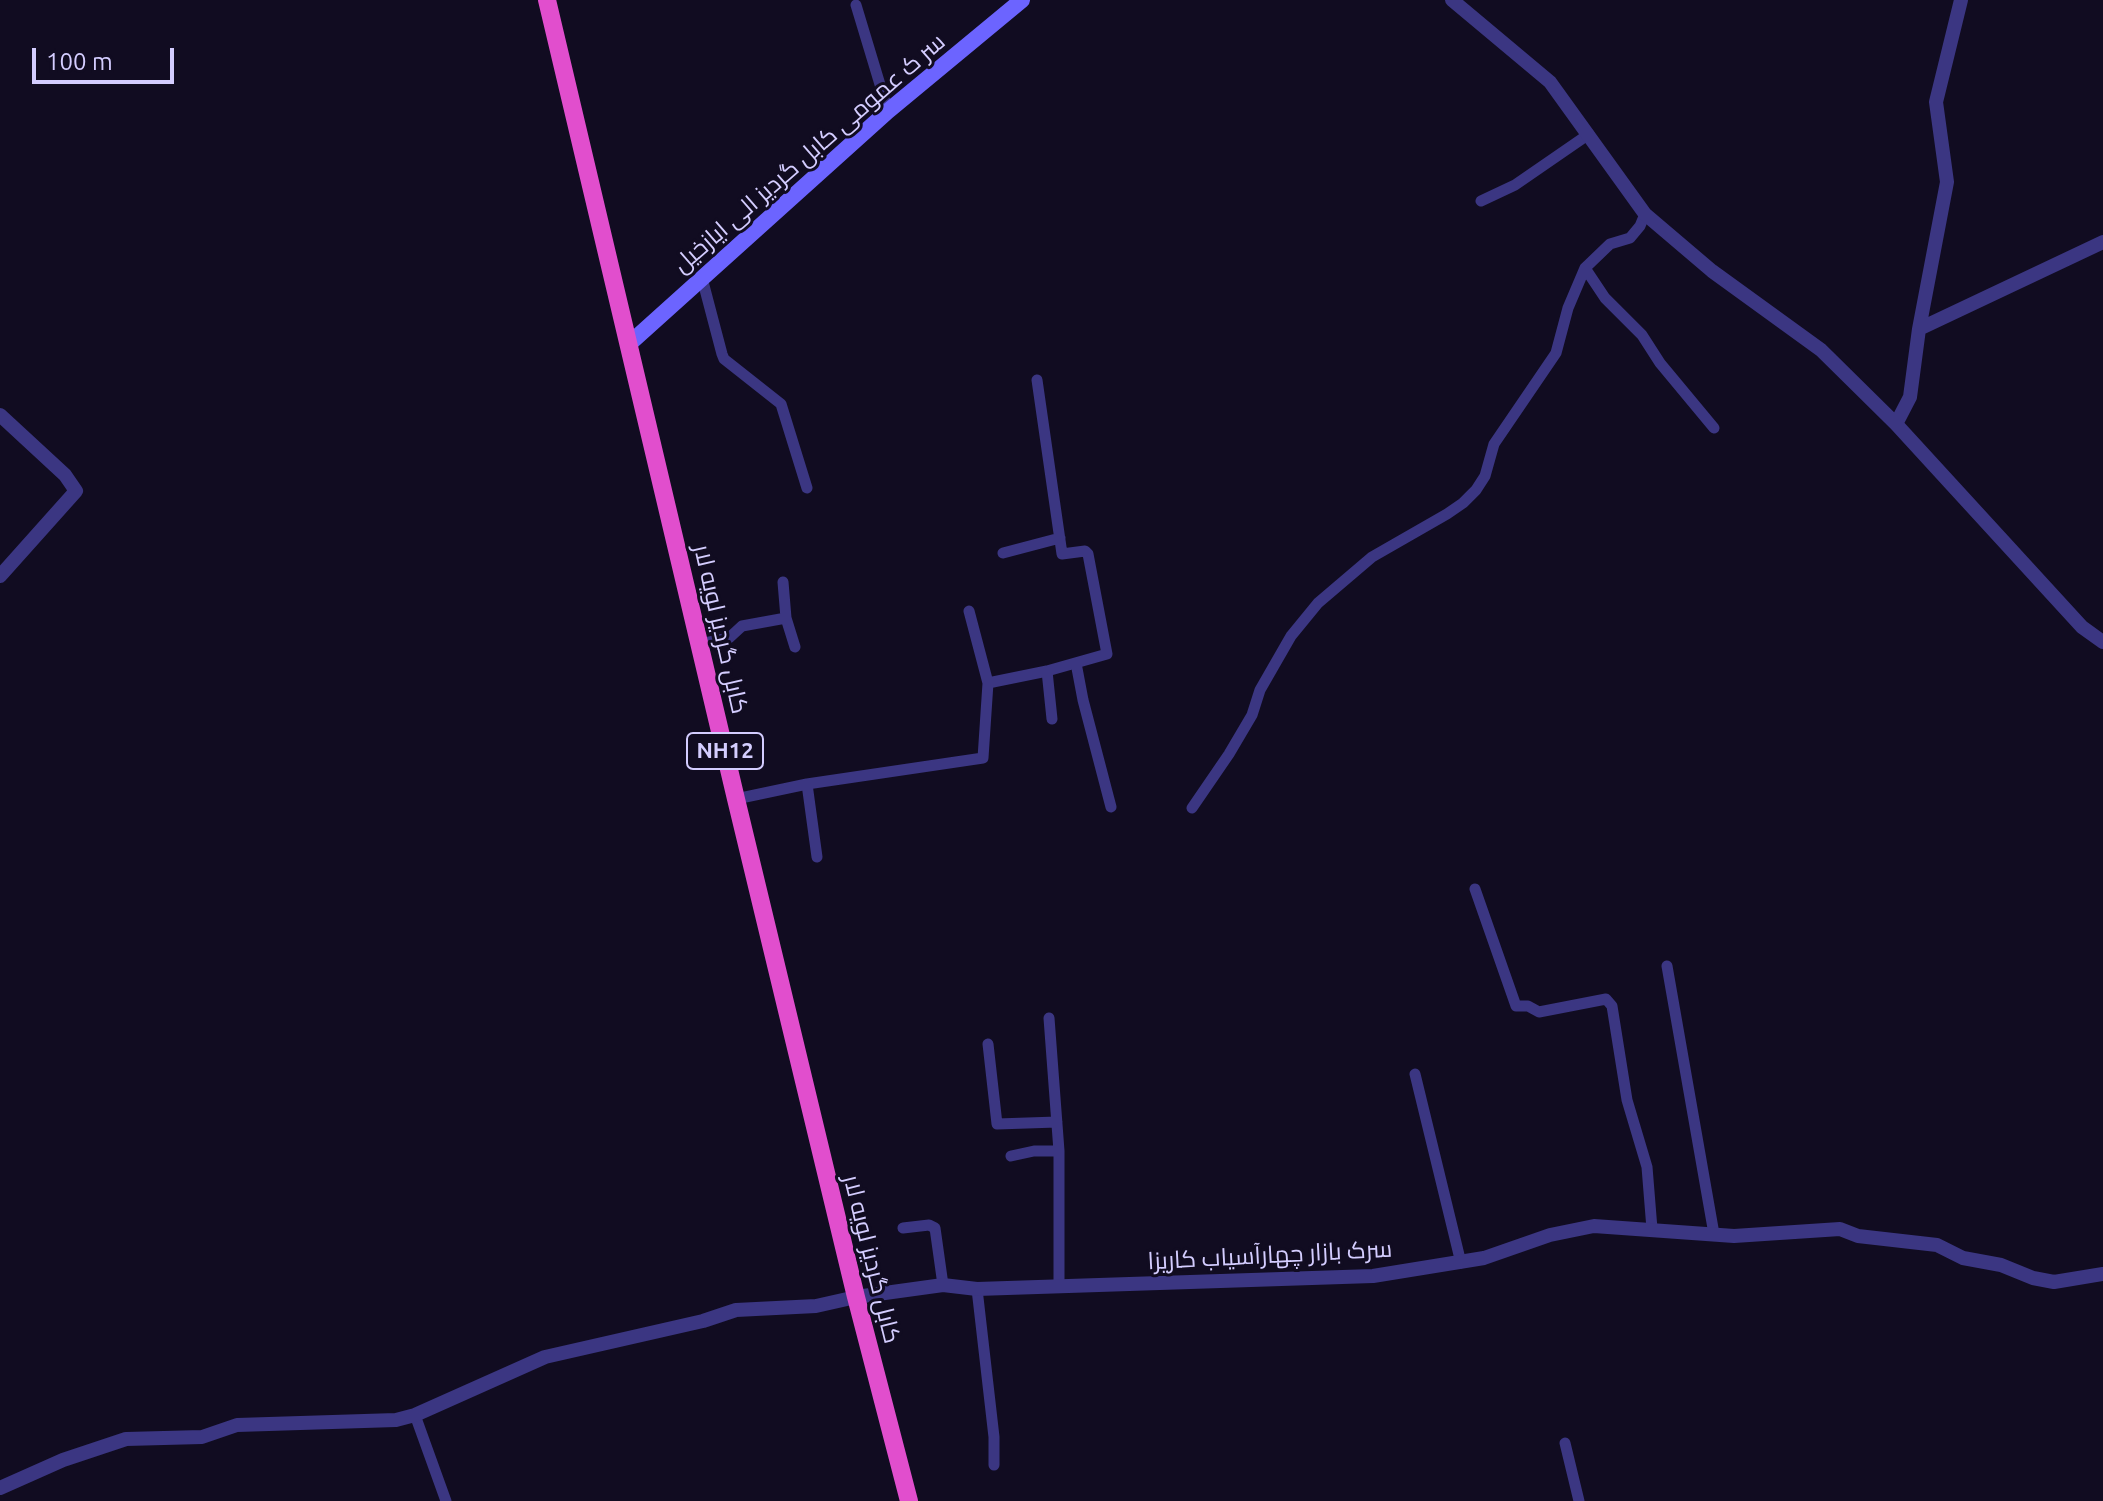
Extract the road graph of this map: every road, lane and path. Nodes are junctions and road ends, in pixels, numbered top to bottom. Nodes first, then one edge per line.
1 (547, 0) edge
2 (1022, 0) edge
3 (1452, 0) edge
4 (1961, 0) edge
5 (856, 5) dead end
6 (888, 111) junction
7 (1589, 134) junction
8 (1481, 201) dead end
9 (1645, 214) junction
10 (2103, 242) edge
11 (1585, 268) junction
12 (702, 278) junction
13 (1919, 329) junction
14 (629, 344) junction
15 (1037, 380) dead end
16 (0, 415) edge
17 (1896, 424) junction
18 (1714, 428) dead end
19 (807, 488) dead end
20 (1060, 538) junction
21 (1003, 553) dead end
22 (0, 576) edge
23 (783, 582) dead end
24 (969, 611) dead end
25 (786, 618) junction
26 (2103, 642) edge
27 (700, 644) junction
28 (795, 647) dead end
29 (1076, 663) junction
30 (1047, 671) junction
31 (988, 683) junction
32 (1052, 719) dead end
33 (807, 784) junction
34 (736, 799) junction
35 (1111, 807) dead end
36 (1192, 808) dead end
37 (817, 857) dead end
38 (1475, 889) dead end
39 (1667, 966) dead end
40 (1049, 1018) dead end
41 (988, 1044) dead end
42 (1415, 1074) dead end
43 (1057, 1122) junction
44 (1059, 1151) junction
45 (1011, 1156) dead end
46 (903, 1228) dead end
47 (1652, 1229) junction
48 (1714, 1234) junction
49 (1461, 1263) junction
50 (2103, 1274) edge
51 (943, 1285) junction
52 (1059, 1285) junction
53 (977, 1289) junction
54 (856, 1297) junction
55 (415, 1415) junction
56 (1565, 1443) dead end
57 (994, 1465) dead end
58 (0, 1488) edge
59 (446, 1501) edge
60 (909, 1501) edge
61 (1579, 1501) edge

1 - 14 highway, کابل گردیز لویه لار / NH12
2 - 6 main road, سر ک عمومی کابل گردیز الی ایازخیل
3 - 7 street
4 - 13 street
5 - 6 street
6 - 12 main road, سر ک عمومی کابل گردیز الی ایازخیل
7 - 8 street
7 - 9 street
9 - 11 street
9 - 17 street
10 - 13 street
11 - 18 street
11 - 36 street
12 - 14 main road, سر ک عمومی کابل گردیز الی ایازخیل
12 - 19 street
13 - 17 street
14 - 27 highway, کابل گردیز لویه لار / NH12
15 - 20 street
16 - 22 street
17 - 26 street
20 - 21 street
20 - 29 street
23 - 25 street
24 - 31 street
25 - 27 street
25 - 28 street
27 - 34 highway, کابل گردیز لویه لار / NH12
29 - 30 street
29 - 35 street
30 - 31 street
30 - 32 street
31 - 33 street
33 - 34 street
33 - 37 street
34 - 54 highway, کابل گردیز لویه لار / NH12
38 - 47 street
39 - 48 street
40 - 43 street
41 - 43 street
42 - 49 street
43 - 44 street
44 - 45 street
44 - 52 street
46 - 51 street
47 - 48 street, سرک بازار چهارآسیاب کاریزا
47 - 49 street, سرک بازار چهارآسیاب کاریزا
48 - 50 street, سرک بازار چهارآسیاب کاریزا
49 - 52 street, سرک بازار چهارآسیاب کاریزا
51 - 53 street, سرک بازار چهارآسیاب کاریزا
51 - 54 street, سرک بازار چهارآسیاب کاریزا
52 - 53 street, سرک بازار چهارآسیاب کاریزا
53 - 57 street
54 - 55 street, سرک بازار چهارآسیاب کاریزا
54 - 60 highway, کابل گردیز لویه لار / NH12
55 - 58 street, سرک بازار چهارآسیاب کاریزا
55 - 59 street
56 - 61 street

